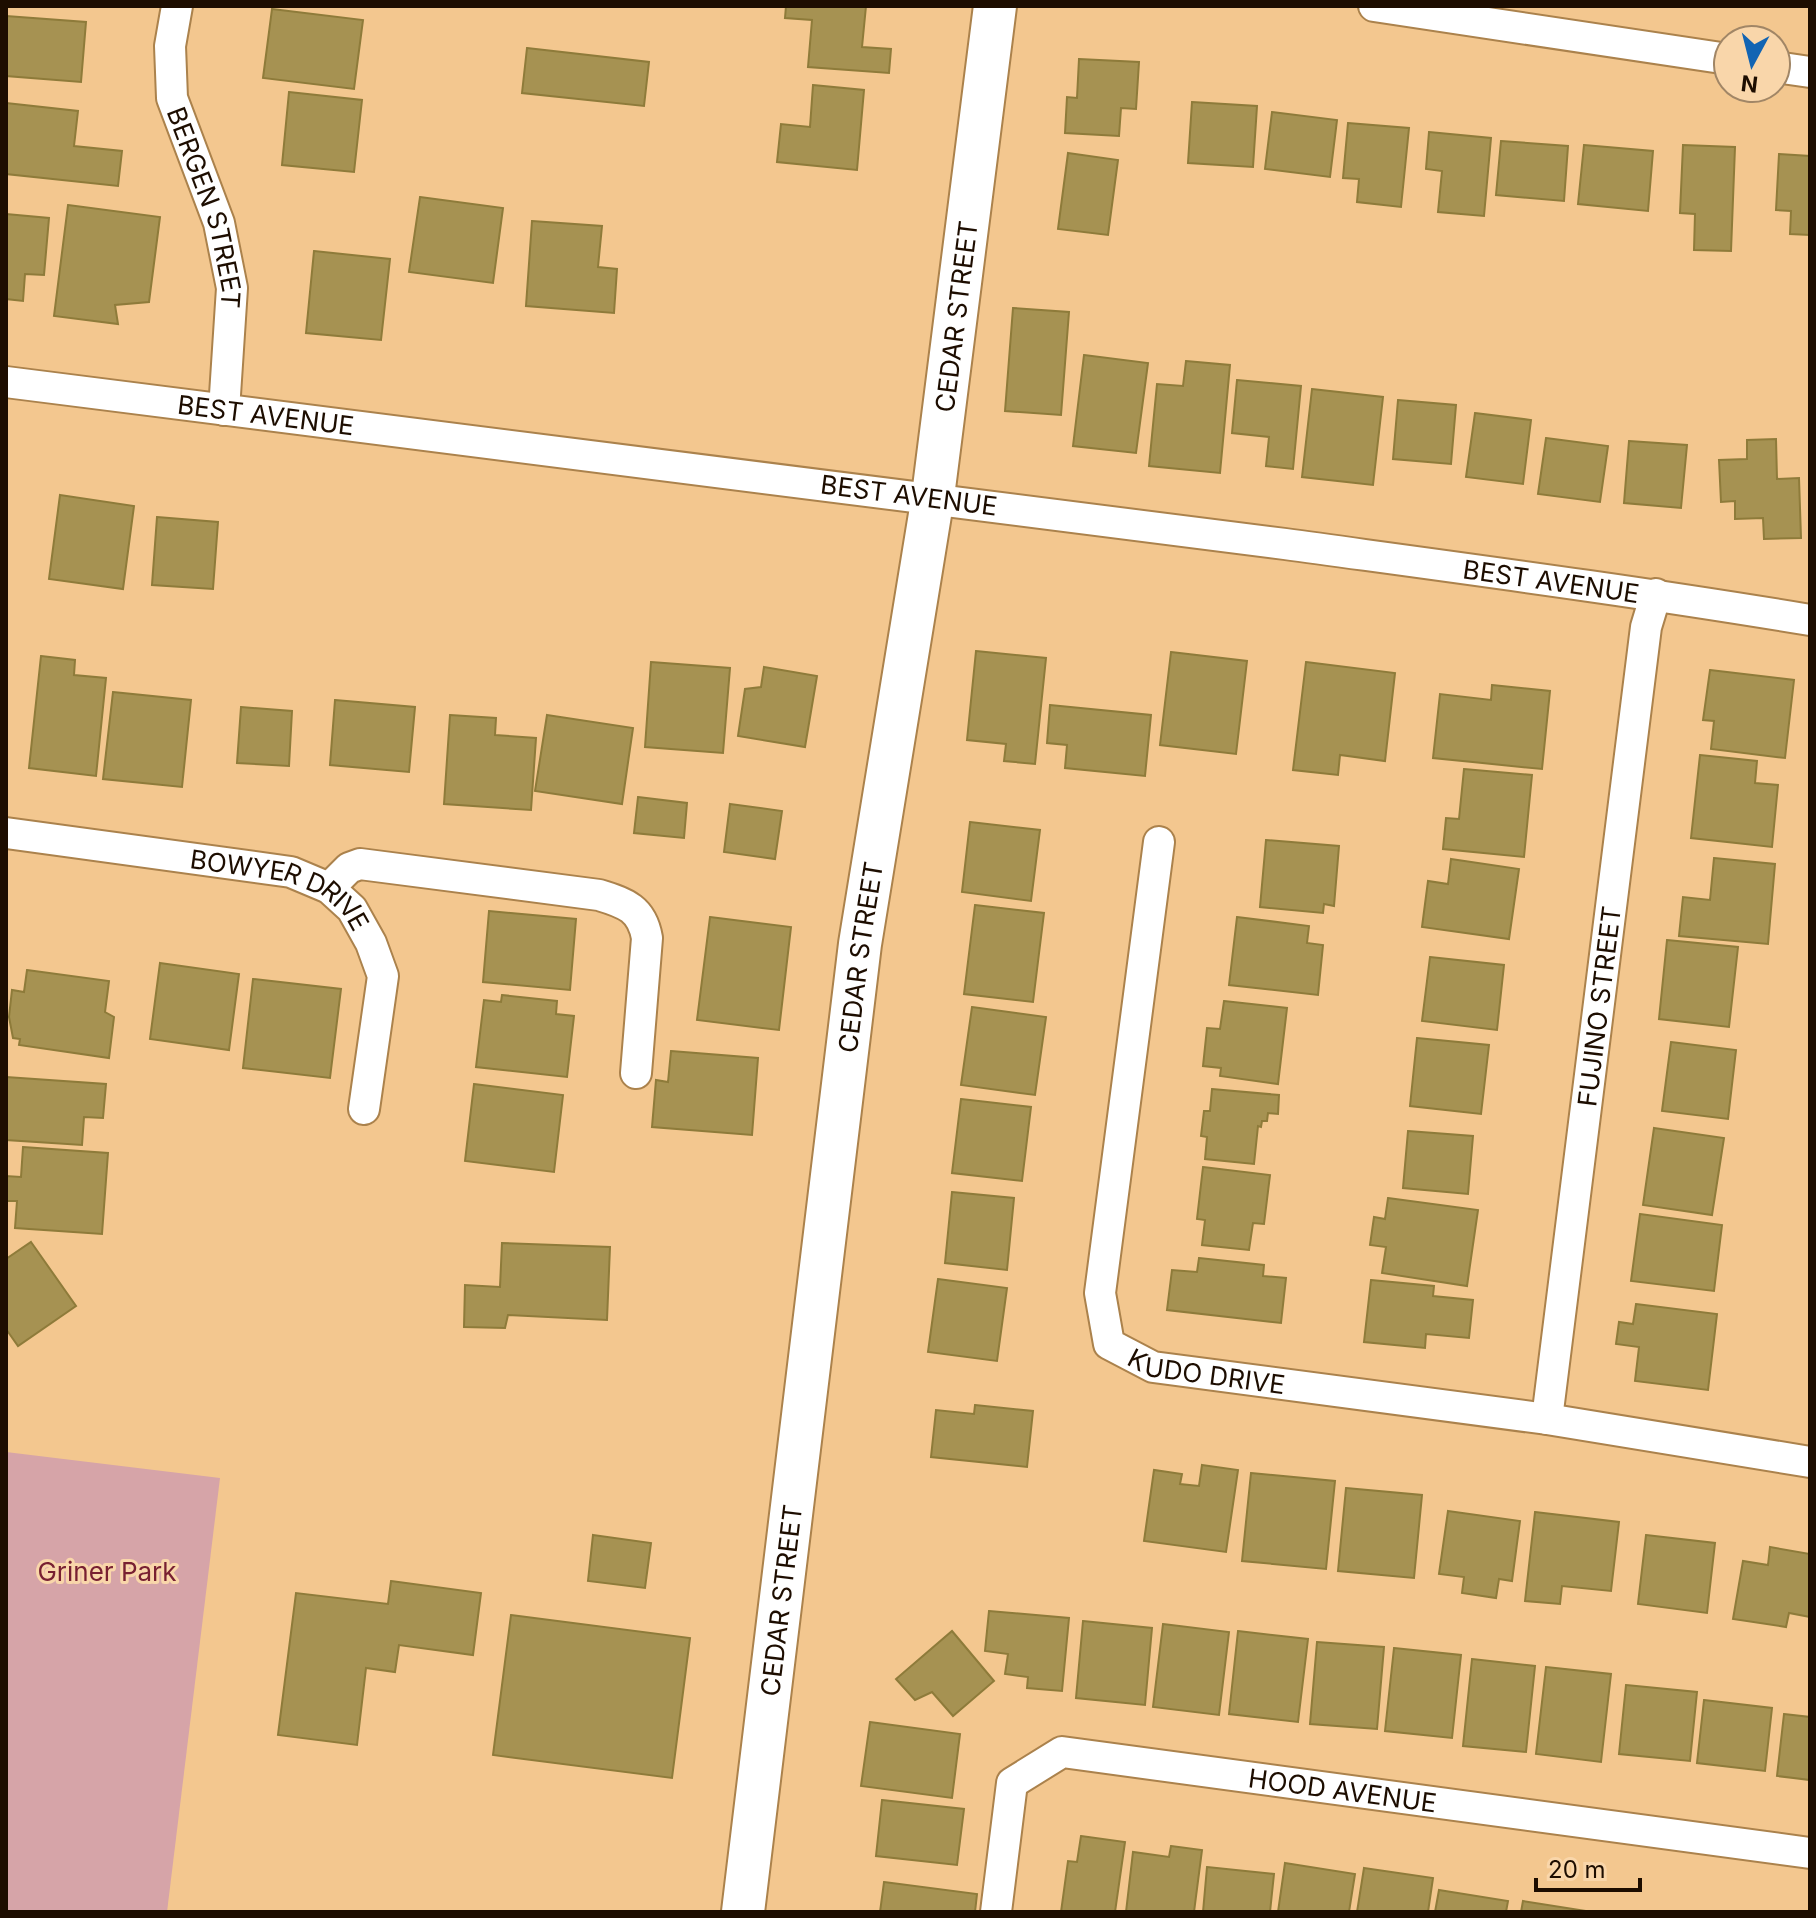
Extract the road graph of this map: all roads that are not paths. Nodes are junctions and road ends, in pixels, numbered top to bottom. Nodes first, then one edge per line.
1 (177, 6) edge
2 (995, 6) edge
3 (1374, 6) edge
4 (1712, 57) edge
5 (6, 382) edge
6 (224, 410) junction
7 (933, 496) junction
8 (1656, 594) junction
9 (1810, 620) edge
10 (6, 833) edge
11 (1159, 842) dead end
12 (329, 888) junction
13 (636, 1073) dead end
14 (364, 1109) dead end
15 (1547, 1419) junction
16 (1810, 1462) edge
17 (1810, 1853) edge
18 (743, 1912) edge
19 (996, 1912) edge

1 - 6 street, BERGEN STREET
2 - 7 main road, CEDAR STREET
3 - 4 street
5 - 6 street, BEST AVENUE
6 - 7 street, BEST AVENUE
7 - 8 street, BEST AVENUE
7 - 18 main road, CEDAR STREET
8 - 9 street, BEST AVENUE
8 - 15 street, FUJINO STREET
10 - 12 street, BOWYER DRIVE
11 - 15 street, KUDO DRIVE
12 - 13 street
12 - 14 street, BOWYER DRIVE
15 - 16 street, KUDO DRIVE
17 - 19 street, HOOD AVENUE

